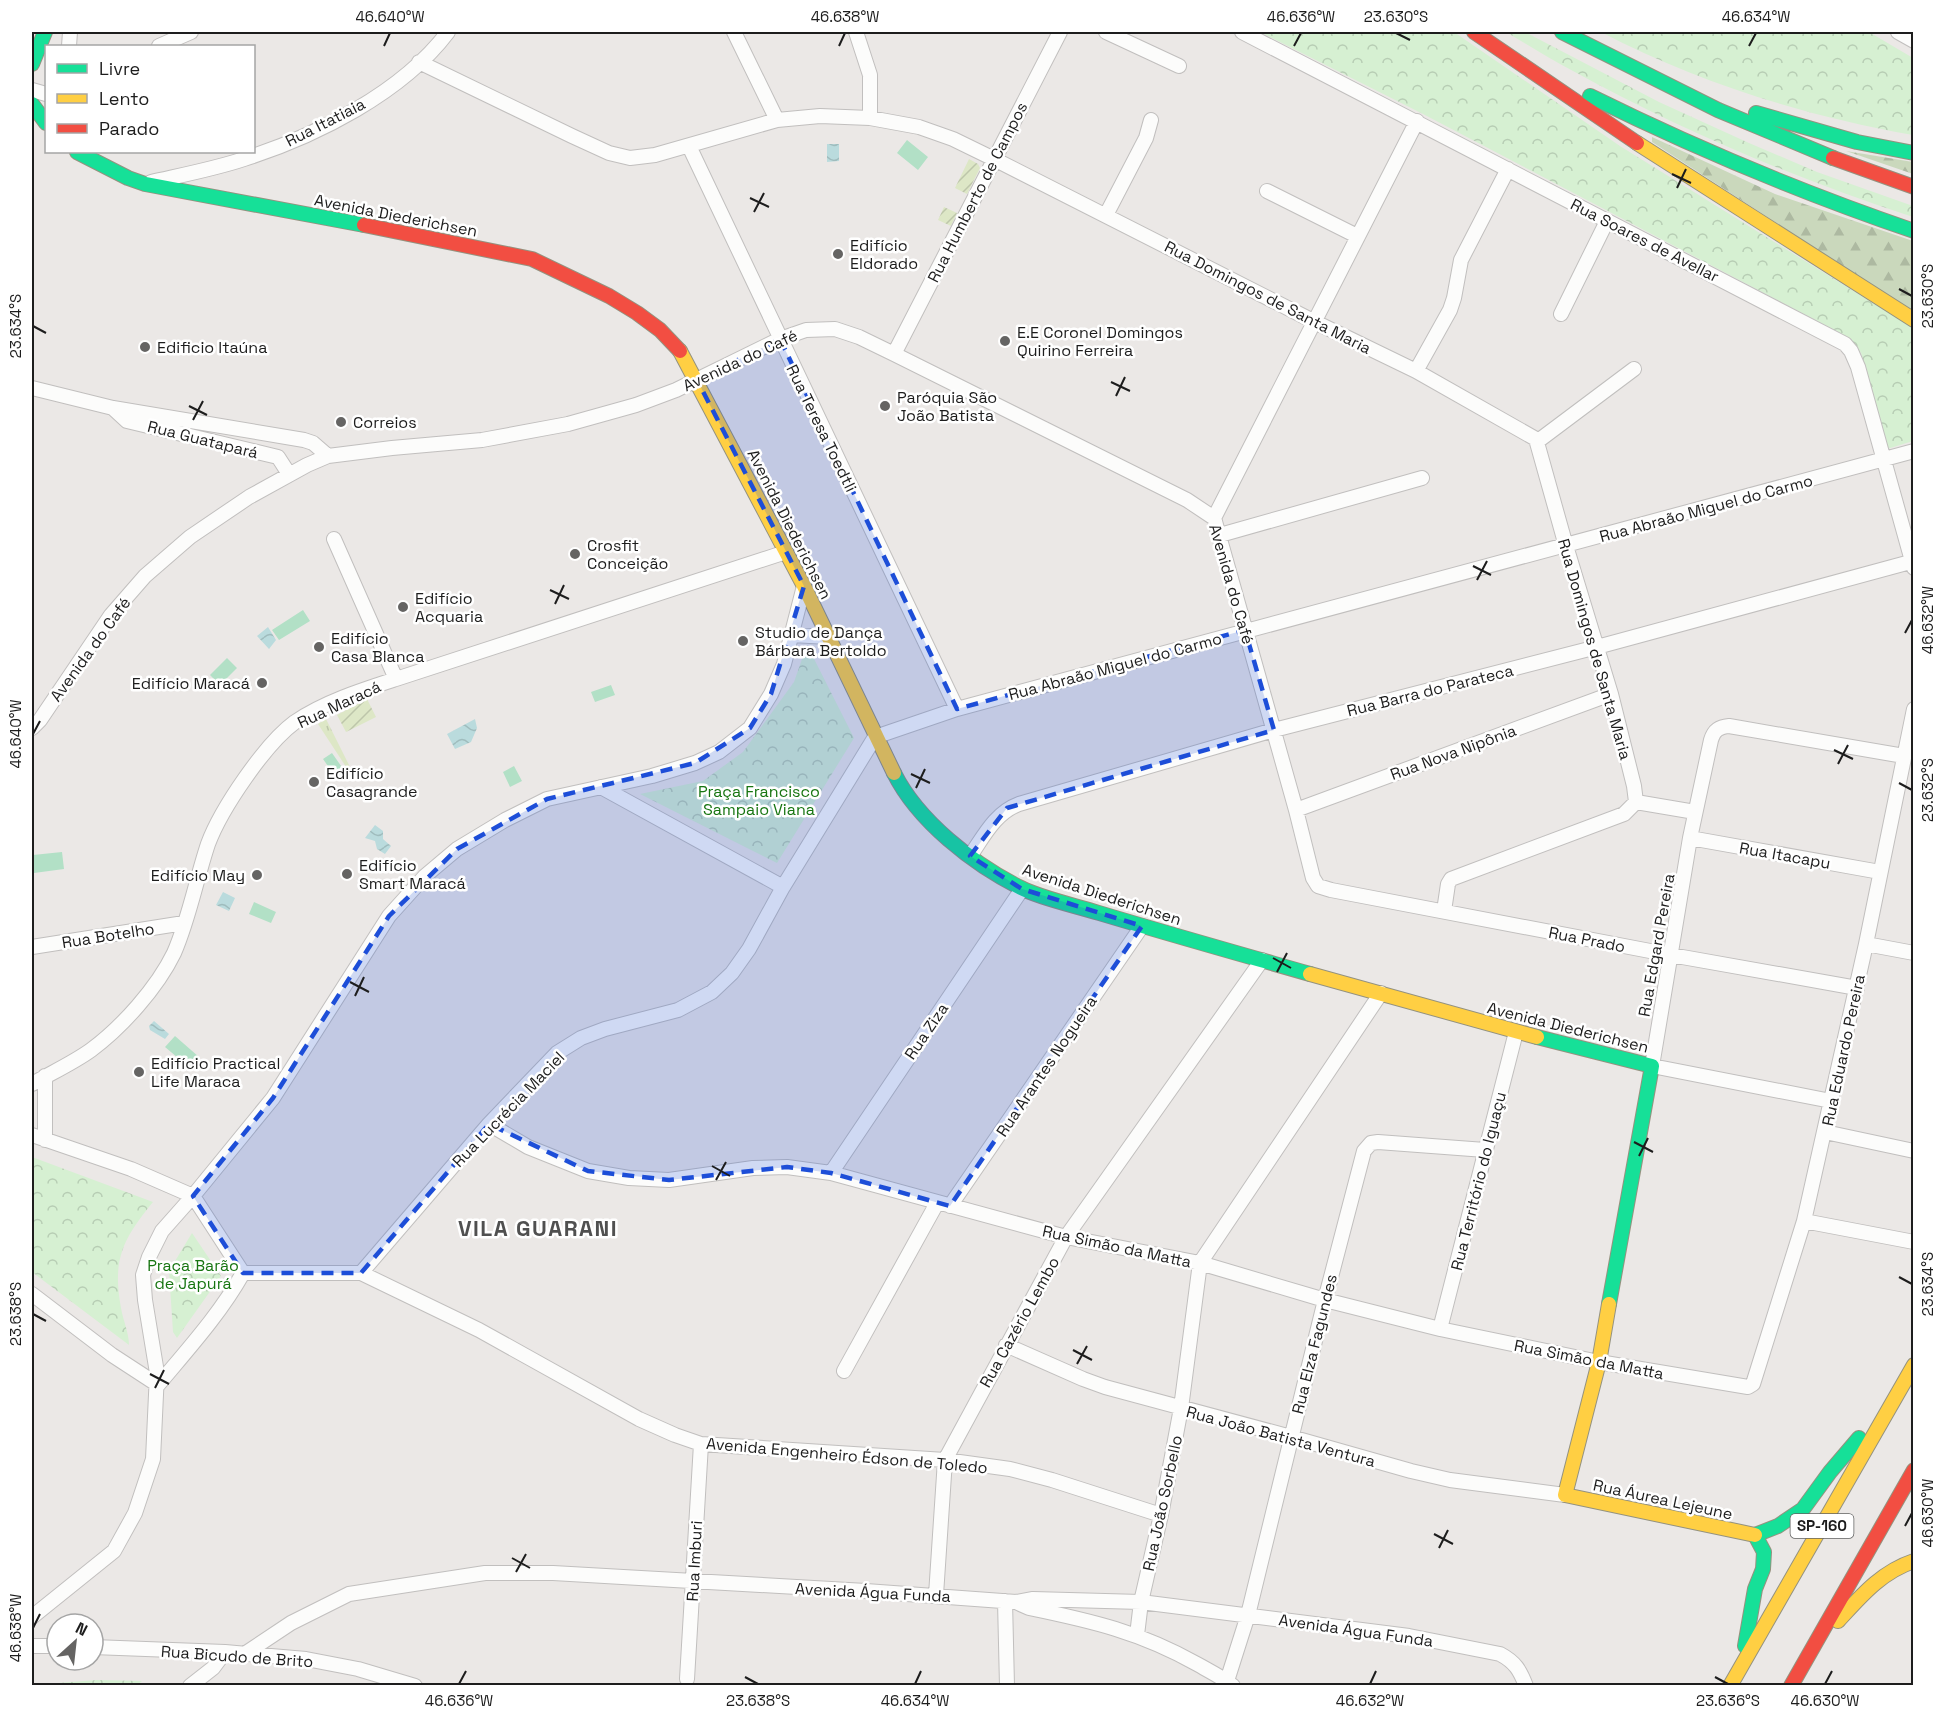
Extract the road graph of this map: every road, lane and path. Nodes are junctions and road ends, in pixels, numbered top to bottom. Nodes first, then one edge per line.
1 (45, 32) edge
2 (191, 32) edge
3 (448, 32) edge
4 (735, 32) edge
5 (856, 32) edge
6 (1060, 32) edge
7 (1106, 32) edge
8 (1242, 32) edge
9 (1474, 32) edge
10 (1479, 32) edge
11 (1562, 32) edge
12 (1898, 32) edge
13 (1914, 41) edge
14 (161, 45) edge
15 (419, 62) junction
16 (32, 64) edge
17 (1179, 66) dead end
18 (32, 104) edge
19 (1707, 104) junction
20 (870, 118) junction
21 (777, 120) junction
22 (1150, 120) dead end
23 (1417, 121) junction
24 (45, 122) edge
25 (689, 146) junction
26 (79, 153) edge
27 (1914, 153) edge
28 (994, 159) junction
29 (1508, 168) junction
30 (145, 184) junction
31 (1914, 187) edge
32 (1267, 191) dead end
33 (1106, 215) junction
34 (1607, 221) junction
35 (1914, 231) edge
36 (1357, 236) junction
37 (1561, 314) dead end
38 (1914, 320) edge
39 (1315, 322) junction
40 (780, 339) junction
41 (894, 354) junction
42 (1634, 369) dead end
43 (1416, 371) junction
44 (697, 380) junction
45 (32, 388) edge
46 (113, 408) junction
47 (1538, 441) junction
48 (1914, 451) edge
49 (328, 456) junction
50 (1883, 461) junction
51 (289, 474) junction
52 (1422, 478) dead end
53 (1214, 518) junction
54 (1220, 535) junction
55 (334, 539) dead end
56 (1566, 546) junction
57 (786, 552) junction
58 (1913, 564) edge
59 (804, 586) junction
60 (1245, 630) junction
61 (792, 635) junction
62 (828, 637) junction
63 (1597, 647) junction
64 (396, 679) junction
65 (1611, 694) junction
66 (957, 709) junction
67 (1914, 709) edge
68 (32, 728) edge
69 (1274, 730) junction
70 (1912, 730) edge
71 (874, 737) junction
72 (1905, 756) junction
73 (601, 787) junction
74 (1636, 802) junction
75 (1296, 810) junction
76 (1695, 812) junction
77 (1690, 838) junction
78 (969, 856) junction
79 (1880, 872) junction
80 (1318, 886) joint
81 (783, 887) junction
82 (1022, 889) junction
83 (1444, 911) junction
84 (184, 923) junction
85 (1142, 926) junction
86 (1866, 944) junction
87 (32, 946) edge
88 (1914, 953) edge
89 (1671, 956) junction
90 (1262, 960) junction
91 (1857, 988) junction
92 (1381, 993) junction
93 (1516, 1032) junction
94 (1652, 1066) junction
95 (45, 1076) junction
96 (32, 1084) edge
97 (1831, 1101) junction
98 (489, 1124) junction
99 (1825, 1132) junction
100 (32, 1135) edge
101 (45, 1140) junction
102 (1485, 1150) junction
103 (1914, 1151) edge
104 (831, 1173) junction
105 (193, 1196) junction
106 (944, 1205) junction
107 (1804, 1221) junction
108 (1066, 1237) junction
109 (1914, 1242) edge
110 (1200, 1263) junction
111 (361, 1273) junction
112 (243, 1274) junction
113 (32, 1293) edge
114 (1325, 1300) junction
115 (1440, 1329) junction
116 (1006, 1345) junction
117 (1599, 1362) junction
118 (1914, 1365) edge
119 (844, 1371) dead end
120 (158, 1385) junction
121 (1751, 1386) joint
122 (1898, 1393) junction
123 (1181, 1408) junction
124 (1291, 1437) junction
125 (701, 1444) junction
126 (945, 1460) junction
127 (1914, 1470) edge
128 (1565, 1496) junction
129 (1161, 1515) junction
130 (1755, 1535) junction
131 (1914, 1560) edge
132 (693, 1582) junction
133 (936, 1595) junction
134 (1011, 1601) junction
135 (1141, 1602) junction
136 (1248, 1615) junction
137 (32, 1617) edge
138 (1137, 1635) junction
139 (1814, 1646) junction
140 (105, 1647) edge
141 (225, 1652) junction
142 (246, 1653) junction
143 (1742, 1664) junction
144 (687, 1679) dead end
145 (1230, 1683) edge
146 (190, 1686) edge
147 (415, 1686) edge
148 (1007, 1686) edge
149 (1526, 1686) edge
150 (1730, 1686) edge
151 (1791, 1686) edge

1 - 16 main road
2 - 14 street
3 - 15 street, Rua Itatiaia
4 - 21 street
5 - 20 street
6 - 28 street, Rua Humberto de Campos
7 - 17 street
8 - 23 street, Rua Soares de Avellar
9 - 38 main road
10 - 35 main road
11 - 19 main road
12 - 13 street
15 - 25 street, Rua Domingos de Santa Maria
15 - 30 street, Rua Itatiaia
18 - 24 main road
19 - 27 main road
19 - 31 main road
20 - 21 street, Rua Domingos de Santa Maria
20 - 28 street, Rua Domingos de Santa Maria
21 - 25 street, Rua Domingos de Santa Maria
22 - 33 street
23 - 29 street, Rua Soares de Avellar
23 - 36 street
25 - 40 street, Rua Teresa Toedtli
26 - 30 main road, Avenida Diederichsen
28 - 33 street, Rua Domingos de Santa Maria
28 - 41 street, Rua Humberto de Campos
29 - 34 street, Rua Soares de Avellar
29 - 43 street
30 - 44 main road, Avenida Diederichsen
32 - 36 street
33 - 39 street, Rua Domingos de Santa Maria
34 - 37 street
34 - 50 street, Rua Soares de Avellar
36 - 39 street
39 - 43 street, Rua Domingos de Santa Maria
39 - 53 street
40 - 41 street, Avenida do Café
40 - 44 street, Avenida do Café
40 - 66 street, Rua Teresa Toedtli
41 - 53 street, Avenida do Café
42 - 47 street
43 - 47 street, Rua Domingos de Santa Maria
44 - 49 street, Avenida do Café
44 - 57 main road, Avenida Diederichsen
45 - 46 street, Rua Guatapará
46 - 49 street, Rua Guatapará
46 - 51 street, Rua Guatapará
47 - 56 street, Rua Domingos de Santa Maria
48 - 50 street, Rua Abraão Miguel do Carmo
49 - 51 street, Avenida do Café
50 - 56 street, Rua Abraão Miguel do Carmo
50 - 58 street, Rua Soares de Avellar
51 - 68 street, Avenida do Café
52 - 54 street
53 - 54 street, Avenida do Café
54 - 60 street, Avenida do Café
55 - 64 street
56 - 60 street, Rua Abraão Miguel do Carmo
56 - 63 street, Rua Domingos de Santa Maria
57 - 59 main road, Avenida Diederichsen
57 - 64 street, Rua Maracá
58 - 63 street, Rua Barra do Parateca
59 - 61 street
59 - 62 main road, Avenida Diederichsen
60 - 66 street, Rua Abraão Miguel do Carmo
60 - 69 street, Avenida do Café
61 - 62 street
61 - 73 street
62 - 71 main road, Avenida Diederichsen
63 - 65 street, Rua Domingos de Santa Maria
63 - 69 street, Rua Barra do Parateca
64 - 84 street, Rua Maracá
65 - 74 street, Rua Domingos de Santa Maria
65 - 75 street, Rua Nova Nipônia
66 - 71 street, Rua Abraão Miguel do Carmo
67 - 70 street, Rua Eduardo Pereira
69 - 75 street, Avenida do Café
69 - 78 street, Rua Barra do Parateca
70 - 72 street, Rua Eduardo Pereira
71 - 78 main road, Avenida Diederichsen
71 - 81 street, Rua Lucrécia Maciel
72 - 76 street, Rua Edgard Pereira
72 - 79 street, Rua Eduardo Pereira
73 - 81 street
73 - 105 street
74 - 76 street
74 - 83 street
75 - 80 street, Avenida do Café
76 - 77 street, Rua Edgard Pereira
77 - 79 street, Rua Itacapu
77 - 89 street, Rua Edgard Pereira
78 - 82 main road, Avenida Diederichsen
79 - 86 street, Rua Eduardo Pereira
80 - 83 street, Rua Prado
81 - 98 street, Rua Lucrécia Maciel
82 - 85 main road, Avenida Diederichsen
82 - 104 street, Rua Ziza
83 - 89 street, Rua Prado
84 - 87 street, Rua Botelho
84 - 95 street, Rua Maracá
85 - 90 main road, Avenida Diederichsen
85 - 106 street, Rua Arantes Nogueira
86 - 88 street
86 - 91 street, Rua Eduardo Pereira
89 - 91 street, Rua Prado
89 - 94 street, Rua Edgard Pereira
90 - 92 main road, Avenida Diederichsen
90 - 108 street, Rua Cazério Lembo
91 - 97 street, Rua Eduardo Pereira
92 - 93 main road, Avenida Diederichsen
92 - 110 street
93 - 94 main road, Avenida Diederichsen
93 - 102 street, Rua Território do Iguaçu
94 - 97 street, Avenida Diederichsen
94 - 117 main road, Rua Edgard Pereira
95 - 96 street, Rua Maracá
95 - 101 street
97 - 99 street, Rua Eduardo Pereira
98 - 104 street, Rua Simão da Matta
98 - 111 street, Rua Lucrécia Maciel
99 - 103 street
99 - 107 street, Rua Eduardo Pereira
100 - 101 street
101 - 105 street
102 - 114 street, Rua Elza Fagundes
102 - 115 street, Rua Território do Iguaçu
104 - 106 street, Rua Simão da Matta
105 - 112 street
105 - 120 street
106 - 108 street, Rua Simão da Matta
106 - 119 street, Rua Arantes Nogueira
107 - 109 street
107 - 121 street, Rua Eduardo Pereira
108 - 110 street, Rua Simão da Matta
108 - 116 street, Rua Cazério Lembo
110 - 114 street, Rua Simão da Matta
110 - 123 street, Rua João Sorbello
111 - 112 street, Avenida Engenheiro Édson de Toledo
111 - 125 street, Avenida Engenheiro Édson de Toledo
112 - 120 street
113 - 120 street
114 - 115 street, Rua Simão da Matta
114 - 124 street, Rua Elza Fagundes
115 - 117 street, Rua Simão da Matta
116 - 123 street, Rua João Batista Ventura
116 - 126 street, Rua Cazério Lembo
117 - 121 street, Rua Simão da Matta
117 - 128 main road, Rua Edgard Pereira
118 - 122 main road, SP-160
120 - 137 street
122 - 130 main road
122 - 143 main road, SP-160
123 - 124 street, Rua João Batista Ventura
123 - 129 street, Rua João Sorbello
124 - 128 street, Rua João Batista Ventura
124 - 136 street, Rua Elza Fagundes
125 - 126 street, Avenida Engenheiro Édson de Toledo
125 - 132 street, Rua Imburi
126 - 129 street, Avenida Engenheiro Édson de Toledo
126 - 133 street, Rua Cazério Lembo
127 - 139 main road, SP-160
128 - 130 main road, Rua Áurea Lejeune
129 - 135 street, Rua João Sorbello
130 - 143 main road
131 - 139 main road
132 - 133 street, Avenida Água Funda
132 - 142 street, Avenida Água Funda
132 - 144 street, Rua Imburi
133 - 134 street, Avenida Água Funda
134 - 135 street, Avenida Água Funda
134 - 138 street
134 - 148 street
135 - 136 street, Avenida Água Funda
135 - 138 street, Rua João Sorbello
136 - 145 street, Rua Elza Fagundes
136 - 149 street, Avenida Água Funda
138 - 145 street
139 - 151 main road, SP-160
140 - 141 street, Rua Bicudo de Brito
141 - 142 street, Rua Bicudo de Brito
141 - 146 street
142 - 147 street, Rua Bicudo de Brito
143 - 150 main road, SP-160

